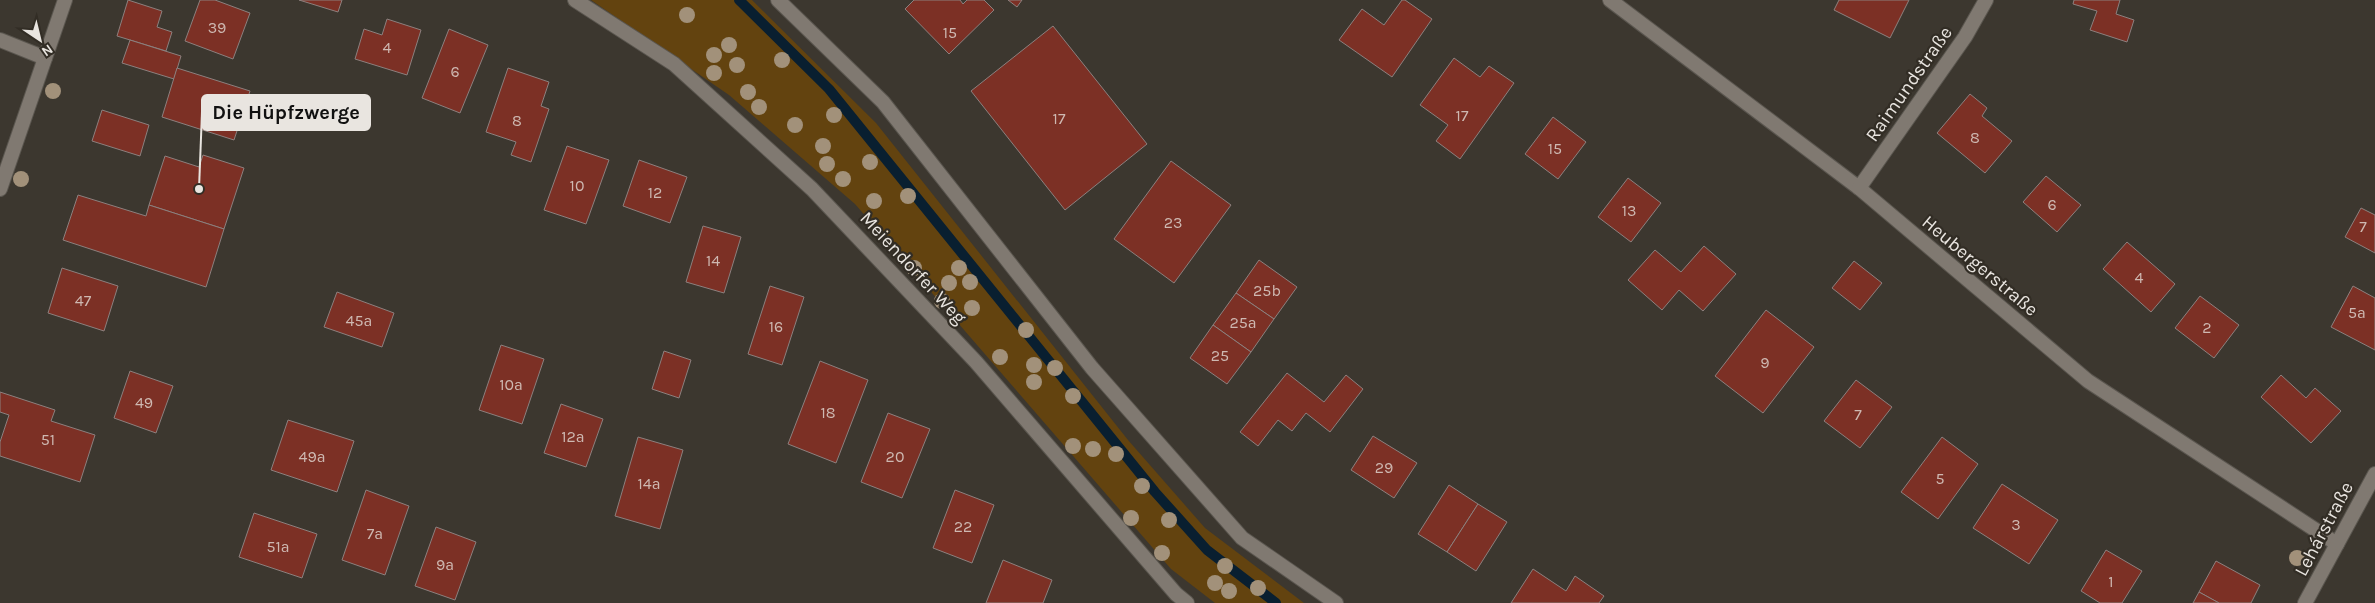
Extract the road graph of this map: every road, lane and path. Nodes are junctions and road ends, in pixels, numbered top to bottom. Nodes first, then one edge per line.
1 (64, 0) edge
2 (574, 0) edge
3 (778, 0) edge
4 (1610, 0) edge
5 (1986, 0) edge
6 (0, 40) edge
7 (45, 58) junction
8 (1860, 188) junction
9 (0, 189) edge
10 (2375, 474) edge
11 (2337, 544) junction
12 (1187, 603) edge
13 (1336, 603) edge
14 (2305, 603) edge

1 - 7 street
2 - 12 street, Meiendorfer Weg
3 - 13 street
4 - 8 street, Heubergerstraße
5 - 8 street, Raimundstraße
6 - 7 street
7 - 9 street
8 - 11 street, Heubergerstraße
10 - 11 street, Lehárstraße
11 - 14 street, Lehárstraße

